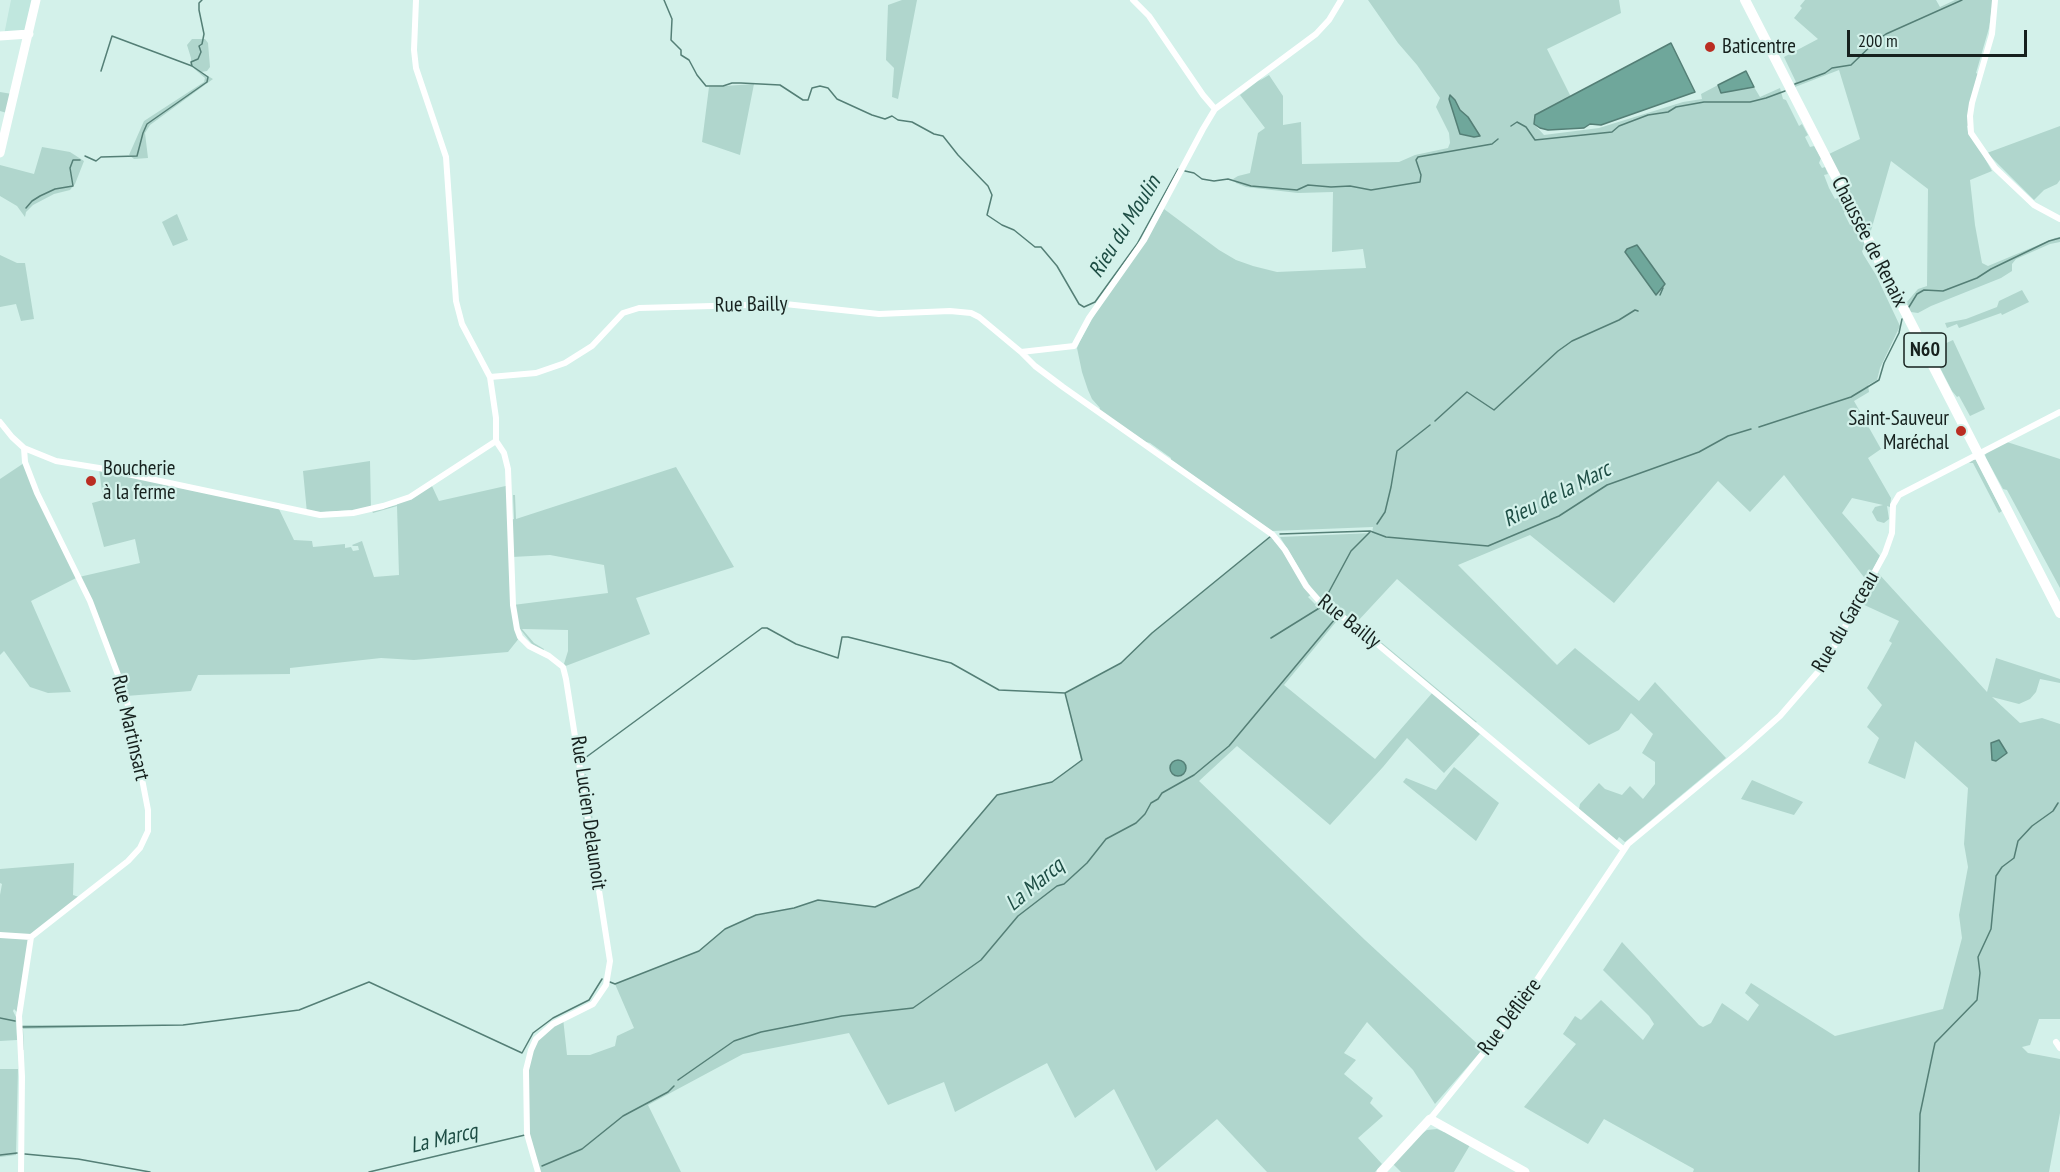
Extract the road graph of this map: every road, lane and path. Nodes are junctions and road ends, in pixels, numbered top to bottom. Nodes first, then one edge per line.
1 (36, 0) edge
2 (416, 0) edge
3 (1133, 0) edge
4 (1341, 0) edge
5 (1744, 0) edge
6 (1995, 0) edge
7 (29, 34) junction
8 (0, 36) edge
9 (1215, 110) junction
10 (0, 153) edge
11 (2060, 219) edge
12 (1021, 352) junction
13 (490, 377) junction
14 (2060, 412) edge
15 (0, 422) edge
16 (496, 441) junction
17 (24, 448) junction
18 (1978, 453) junction
19 (2060, 613) edge
20 (1624, 850) junction
21 (0, 935) edge
22 (31, 938) junction
23 (2056, 1042) dead end
24 (2060, 1048) edge
25 (1430, 1119) junction
26 (21, 1172) edge
27 (538, 1172) edge
28 (1381, 1172) edge
29 (1525, 1172) edge

1 - 7 street
2 - 13 street
3 - 9 street
4 - 9 street
5 - 18 main road, Chaussée de Renaix / N60
6 - 11 street
7 - 8 street
7 - 10 street
9 - 12 street
12 - 13 street, Rue Bailly
12 - 20 street, Rue Bailly
13 - 16 street
14 - 18 street, Rue du Garceau
15 - 17 street
16 - 17 street
16 - 27 street, Rue Lucien Delaunoit
17 - 22 street, Rue Martinsart
18 - 19 main road, Chaussée de Renaix / N60
18 - 20 street, Rue du Garceau
20 - 25 street, Rue Déflière
21 - 22 street
22 - 26 street
23 - 24 street
25 - 28 street, Rue Déflière
25 - 29 street

